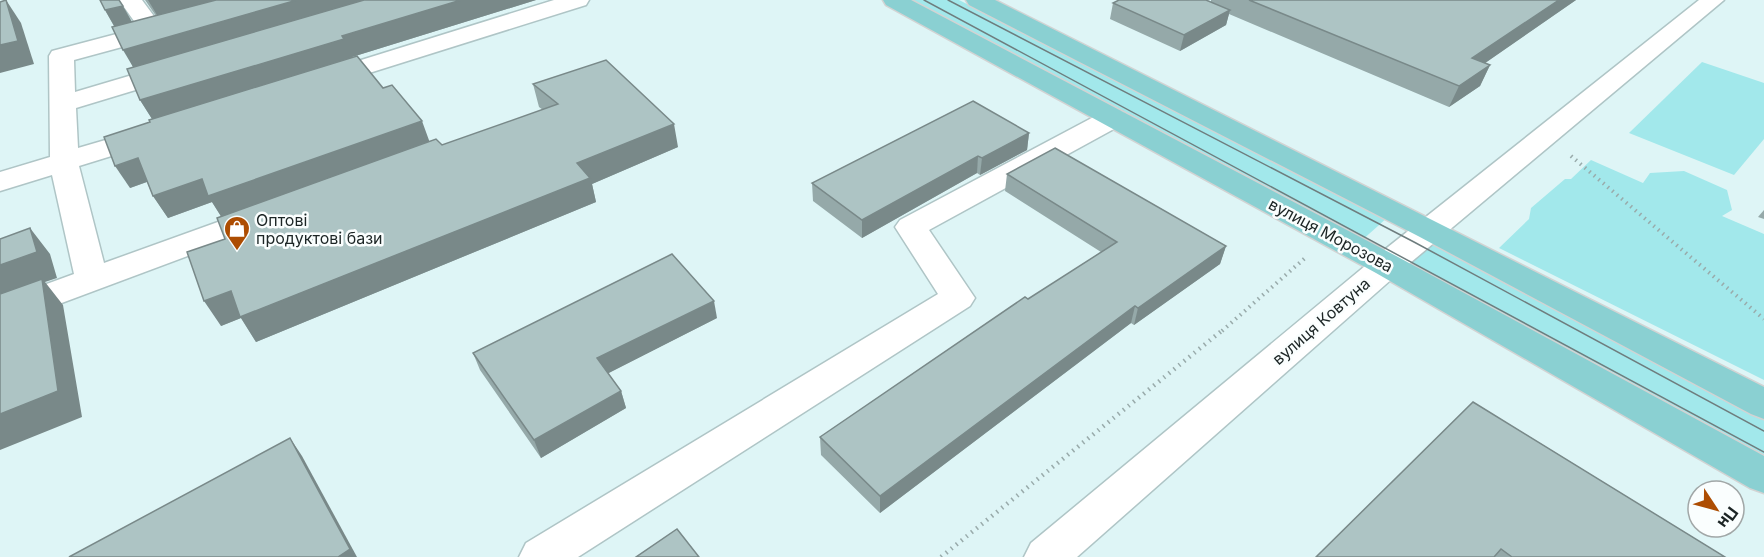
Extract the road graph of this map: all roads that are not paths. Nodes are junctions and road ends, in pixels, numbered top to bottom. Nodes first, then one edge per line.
1 (130, 0) edge
2 (578, 0) edge
3 (894, 0) edge
4 (978, 0) edge
5 (1713, 0) edge
6 (185, 23) edge
7 (153, 31) junction
8 (197, 64) edge
9 (304, 86) edge
10 (62, 104) junction
11 (1113, 118) junction
12 (178, 126) edge
13 (64, 162) junction
14 (0, 182) edge
15 (289, 207) edge
16 (1429, 229) junction
17 (1387, 265) junction
18 (92, 280) junction
19 (0, 314) edge
20 (1764, 404) edge
21 (1764, 476) edge
22 (541, 557) edge
23 (1046, 557) edge

1 - 7 street
2 - 9 street
3 - 11 main road, вулиця Морозова
4 - 16 main road
5 - 16 street, вулиця Ковтуна
6 - 7 street
7 - 10 street
8 - 10 street
10 - 13 street
11 - 17 main road, вулиця Морозова
11 - 22 street
12 - 13 street
13 - 14 street
13 - 18 street
15 - 18 street
16 - 17 street, вулиця Ковтуна
16 - 20 main road
17 - 21 main road, вулиця Морозова
17 - 23 street, вулиця Ковтуна
18 - 19 street

